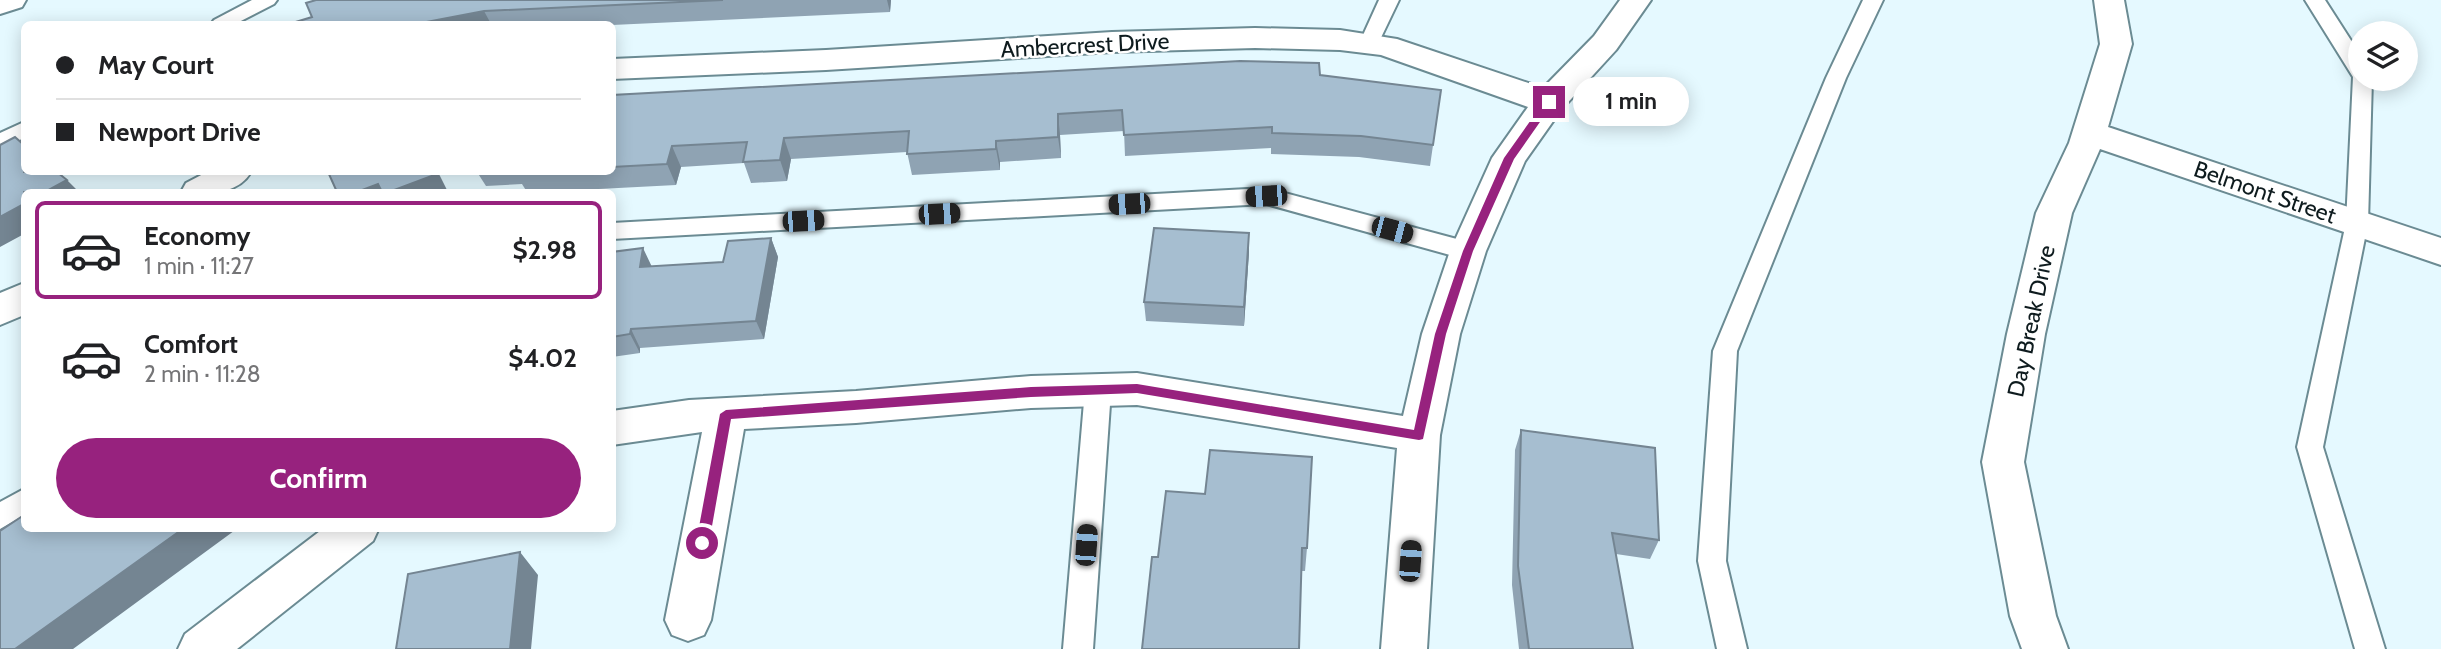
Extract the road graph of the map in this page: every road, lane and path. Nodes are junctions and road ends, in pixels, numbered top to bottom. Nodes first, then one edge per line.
1 (11, 0) edge
2 (267, 0) edge
3 (1389, 0) edge
4 (1636, 0) edge
5 (1873, 0) edge
6 (2109, 0) edge
7 (2315, 0) edge
8 (0, 5) edge
9 (227, 21) edge
10 (1369, 44) junction
11 (2348, 52) edge
12 (616, 69) edge
13 (2361, 91) edge
14 (1549, 102) junction
15 (21, 131) edge
16 (2089, 132) junction
17 (0, 142) edge
18 (228, 175) edge
19 (203, 189) edge
20 (2357, 223) junction
21 (616, 231) edge
22 (1468, 251) junction
23 (2441, 252) edge
24 (21, 299) edge
25 (0, 311) edge
26 (1098, 390) junction
27 (726, 414) junction
28 (616, 427) edge
29 (1419, 435) junction
30 (21, 502) edge
31 (0, 517) edge
32 (353, 532) edge
33 (688, 620) dead end
34 (201, 649) edge
35 (1078, 649) edge
36 (1404, 649) edge
37 (1732, 649) edge
38 (2045, 649) edge
39 (2370, 649) edge

1 - 8 street
2 - 9 lane
3 - 10 lane
4 - 14 street
5 - 37 lane
6 - 16 street, Day Break Drive
7 - 11 lane
10 - 12 street, Ambercrest Drive
10 - 14 street, Ambercrest Drive
13 - 20 lane
14 - 22 street
15 - 17 lane
16 - 20 street, Belmont Street
16 - 38 street, Day Break Drive
18 - 19 street
20 - 23 street, Belmont Street
20 - 39 lane
21 - 22 lane
22 - 29 street
24 - 25 street
26 - 27 street
26 - 29 street
26 - 35 lane
27 - 28 street
27 - 33 street
29 - 36 street
30 - 31 lane
32 - 34 street

